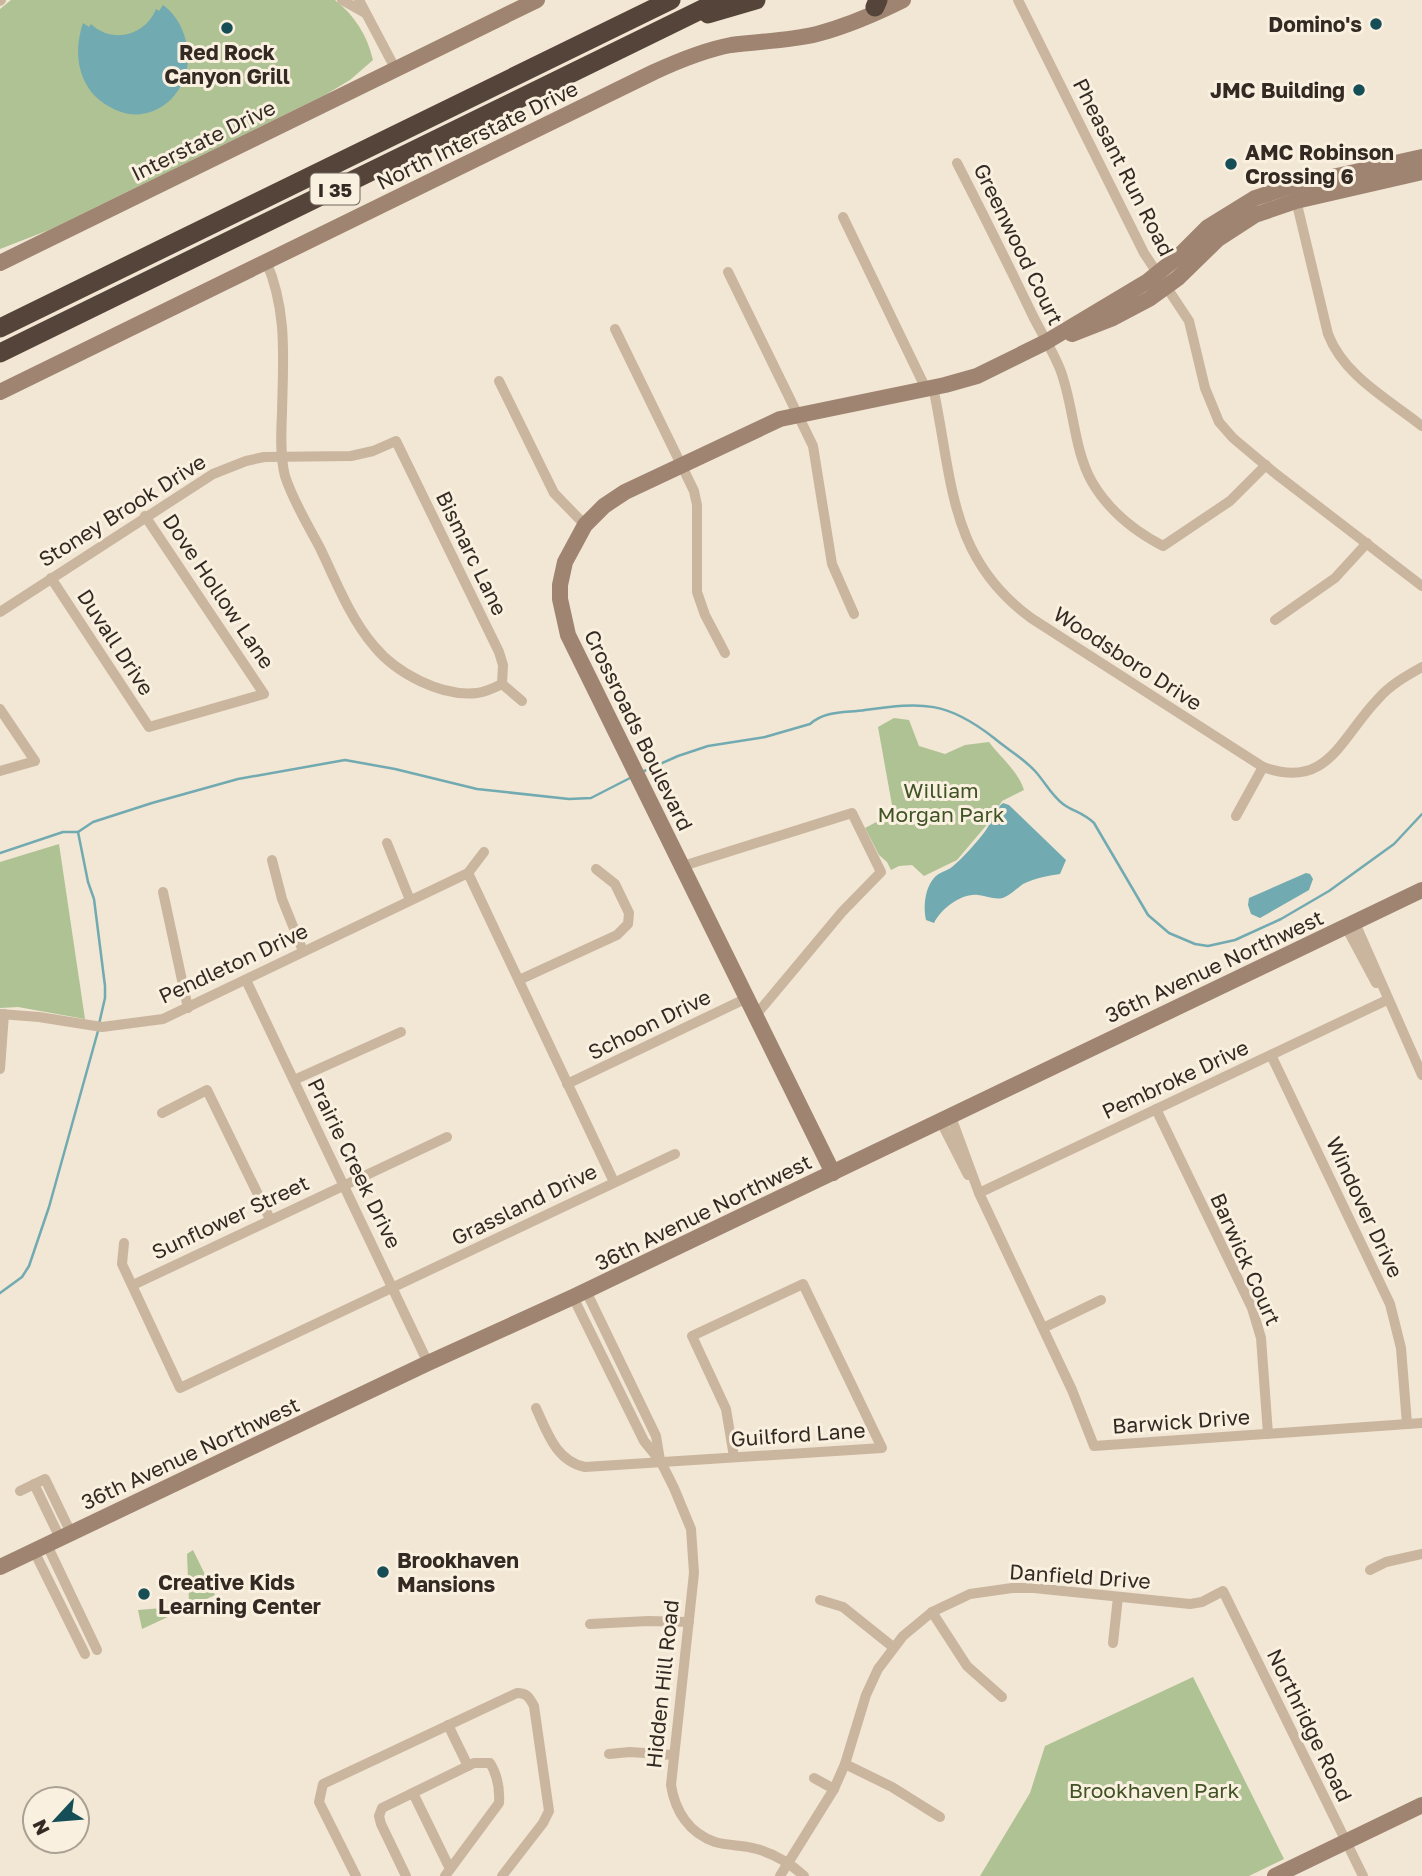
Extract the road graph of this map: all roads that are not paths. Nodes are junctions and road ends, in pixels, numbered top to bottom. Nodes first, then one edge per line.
1 (342, 0) edge
2 (359, 0) edge
3 (537, 0) edge
4 (671, 0) edge
5 (721, 0) edge
6 (756, 0) edge
7 (903, 0) edge
8 (1017, 0) edge
9 (880, 2) edge
10 (365, 13) junction
11 (670, 25) junction
12 (835, 28) junction
13 (396, 69) junction
14 (1422, 157) edge
15 (957, 163) dead end
16 (1422, 172) edge
17 (1294, 194) junction
18 (843, 217) dead end
19 (266, 261) junction
20 (0, 263) edge
21 (728, 272) dead end
22 (1162, 280) junction
23 (0, 328) edge
24 (615, 329) dead end
25 (1046, 342) junction
26 (0, 353) edge
27 (499, 381) dead end
28 (930, 388) junction
29 (0, 392) edge
30 (798, 414) junction
31 (1422, 426) edge
32 (396, 441) joint
33 (283, 457) junction
34 (682, 464) junction
35 (1266, 465) junction
36 (145, 516) junction
37 (585, 525) junction
38 (1367, 543) junction
39 (51, 578) junction
40 (1422, 586) edge
41 (0, 612) edge
42 (854, 614) dead end
43 (1275, 620) dead end
44 (725, 653) dead end
45 (1422, 667) edge
46 (502, 684) junction
47 (522, 701) dead end
48 (0, 709) edge
49 (149, 727) joint
50 (1263, 767) junction
51 (0, 771) edge
52 (1236, 817) dead end
53 (387, 843) dead end
54 (484, 852) dead end
55 (272, 860) dead end
56 (683, 866) junction
57 (596, 869) dead end
58 (468, 873) junction
59 (1422, 890) edge
60 (163, 891) dead end
61 (410, 900) junction
62 (1350, 925) junction
63 (303, 951) junction
64 (246, 980) junction
65 (519, 980) junction
66 (747, 998) junction
67 (1387, 1000) junction
68 (188, 1008) junction
69 (2, 1014) edge
70 (756, 1015) junction
71 (401, 1032) dead end
72 (1271, 1055) junction
73 (0, 1069) edge
74 (1422, 1075) edge
75 (295, 1080) junction
76 (567, 1084) junction
77 (1156, 1109) junction
78 (162, 1113) dead end
79 (946, 1119) junction
80 (447, 1137) dead end
81 (675, 1154) dead end
82 (833, 1173) junction
83 (614, 1182) junction
84 (344, 1184) junction
85 (979, 1193) junction
86 (270, 1219) junction
87 (124, 1243) dead end
88 (132, 1285) junction
89 (394, 1288) junction
90 (579, 1294) junction
91 (1101, 1300) dead end
92 (1043, 1328) junction
93 (428, 1363) junction
94 (180, 1388) joint
95 (536, 1408) dead end
96 (1422, 1423) edge
97 (1406, 1424) junction
98 (1268, 1434) junction
99 (734, 1457) junction
100 (661, 1463) junction
101 (20, 1491) dead end
102 (53, 1542) junction
103 (1422, 1555) edge
104 (0, 1567) edge
105 (1370, 1570) dead end
106 (1223, 1591) joint
107 (1118, 1597) junction
108 (820, 1600) dead end
109 (932, 1612) junction
110 (689, 1622) junction
111 (590, 1624) dead end
112 (1113, 1643) dead end
113 (893, 1647) junction
114 (97, 1650) dead end
115 (85, 1654) dead end
116 (1002, 1698) dead end
117 (448, 1725) junction
118 (609, 1754) dead end
119 (673, 1755) junction
120 (845, 1765) junction
121 (468, 1766) junction
122 (814, 1778) dead end
123 (834, 1789) junction
124 (413, 1793) junction
125 (1422, 1805) edge
126 (940, 1817) dead end
127 (1346, 1841) junction
128 (788, 1864) junction
129 (447, 1872) edge
130 (356, 1876) edge
131 (406, 1876) edge
132 (502, 1876) edge
133 (780, 1876) edge
134 (804, 1876) edge
135 (1275, 1876) edge
136 (1363, 1876) edge

1 - 10 street
2 - 10 street
3 - 13 street, Interstate Drive
4 - 23 highway, I 35
5 - 11 highway, I 35
6 - 11 highway
7 - 12 street, North Interstate Drive
8 - 22 street, Pheasant Run Road
9 - 12 street, North Interstate Drive
10 - 13 street
11 - 26 highway, I 35
12 - 19 street, North Interstate Drive
13 - 20 street, Interstate Drive
14 - 17 street, Crossroads Boulevard
15 - 25 street, Greenwood Court
16 - 17 street, Crossroads Boulevard
17 - 22 street, Crossroads Boulevard
17 - 31 street
18 - 28 street, Woodsboro Drive
19 - 29 street, North Interstate Drive
19 - 33 street
21 - 30 street
22 - 25 street, Crossroads Boulevard
22 - 35 street, Pheasant Run Road
24 - 34 street
25 - 28 street, Crossroads Boulevard
25 - 35 street, Greenwood Court
27 - 37 street
28 - 30 street, Crossroads Boulevard
28 - 50 street, Woodsboro Drive
30 - 34 street, Crossroads Boulevard
30 - 42 street
32 - 33 street, Stoney Brook Drive
32 - 46 street, Bismarc Lane
33 - 36 street, Stoney Brook Drive
33 - 46 street
34 - 37 street, Crossroads Boulevard
34 - 44 street
35 - 38 street, Pheasant Run Road
36 - 39 street, Stoney Brook Drive
36 - 49 street, Dove Hollow Lane
37 - 56 street, Crossroads Boulevard
38 - 40 street, Pheasant Run Road
38 - 43 street
39 - 41 street, Stoney Brook Drive
39 - 49 street, Duvall Drive
45 - 50 street, Woodsboro Drive
46 - 47 street
48 - 51 street
50 - 52 street
53 - 61 street
54 - 58 street
55 - 63 street
56 - 66 street, Crossroads Boulevard
56 - 70 street
57 - 65 street
58 - 61 street, Pendleton Drive
58 - 65 street, Grassland Drive
59 - 62 street, 36th Avenue Northwest
60 - 68 street
61 - 63 street, Pendleton Drive
62 - 67 street
62 - 79 street, 36th Avenue Northwest
63 - 64 street, Pendleton Drive
64 - 68 street, Pendleton Drive
64 - 75 street, Prairie Creek Drive
65 - 76 street, Grassland Drive
66 - 70 street, Crossroads Boulevard
66 - 76 street, Schoon Drive
67 - 72 street, Pembroke Drive
67 - 74 street
68 - 69 street, Pendleton Drive
69 - 73 street
70 - 82 street, Crossroads Boulevard
71 - 75 street
72 - 77 street, Pembroke Drive
72 - 97 street, Windover Drive
75 - 84 street, Prairie Creek Drive
76 - 83 street, Grassland Drive
77 - 85 street, Pembroke Drive
77 - 98 street, Barwick Court
78 - 86 street
79 - 82 street, 36th Avenue Northwest
79 - 85 street, Barwick Drive
80 - 84 street, Sunflower Street
81 - 83 street
82 - 90 street, 36th Avenue Northwest
83 - 89 street, Grassland Drive
84 - 86 street, Sunflower Street
84 - 89 street, Prairie Creek Drive
85 - 92 street, Barwick Drive
86 - 88 street, Sunflower Street
87 - 88 street, Sunflower Street
88 - 94 street, Sunflower Street
89 - 93 street, Prairie Creek Drive
89 - 94 street, Grassland Drive
90 - 93 street, 36th Avenue Northwest
90 - 100 street, Hidden Hill Road
91 - 92 street
92 - 98 street, Barwick Drive
93 - 102 street, 36th Avenue Northwest
95 - 100 street, Guilford Lane
96 - 97 street, Barwick Drive
97 - 98 street, Barwick Drive
99 - 99 street, Guilford Lane
99 - 100 street, Guilford Lane
100 - 110 street, Hidden Hill Road
101 - 102 street
102 - 104 street, 36th Avenue Northwest
102 - 114 street
102 - 115 street
103 - 105 street
106 - 107 street, Danfield Drive
106 - 127 street, Northridge Road
107 - 109 street, Danfield Drive
107 - 112 street
108 - 113 street
109 - 113 street, Danfield Drive
109 - 116 street
110 - 111 street
110 - 119 street, Hidden Hill Road
113 - 120 street, Danfield Drive
117 - 121 street
117 - 130 street
117 - 132 street
118 - 119 street
119 - 128 street, Hidden Hill Road
120 - 123 street, Danfield Drive
120 - 126 street
121 - 124 street
121 - 129 street
122 - 123 street
123 - 128 street, Danfield Drive
124 - 129 street
124 - 131 street
125 - 127 street
127 - 135 street
127 - 136 street, Northridge Road
128 - 133 street, Danfield Drive
128 - 134 street, Hidden Hill Road

